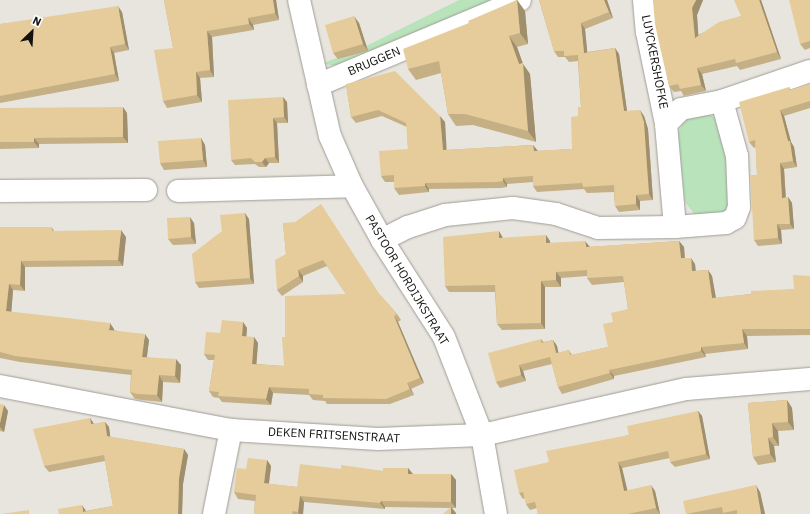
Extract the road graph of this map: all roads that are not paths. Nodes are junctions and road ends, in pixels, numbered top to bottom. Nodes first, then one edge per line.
1 (299, 0) edge
2 (520, 0) edge
3 (644, 0) edge
4 (810, 71) edge
5 (318, 85) junction
6 (722, 101) junction
7 (666, 124) junction
8 (352, 186) junction
9 (146, 190) dead end
10 (0, 191) edge
11 (178, 191) dead end
12 (675, 227) junction
13 (382, 240) junction
14 (810, 379) edge
15 (0, 386) edge
16 (231, 430) junction
17 (482, 435) junction
18 (214, 514) edge
19 (496, 514) edge

1 - 5 street, PASTOOR HORDIJKSTRAAT
2 - 5 street, BRUGGEN
3 - 7 street, LUYCKERSHOFKE
4 - 6 street, LUYCKERSHOFKE
5 - 8 street, PASTOOR HORDIJKSTRAAT
6 - 7 street, LUYCKERSHOFKE
6 - 12 street
7 - 12 street, LUYCKERSHOFKE
8 - 11 street
8 - 13 street, PASTOOR HORDIJKSTRAAT
9 - 10 street
12 - 13 street
13 - 17 street, PASTOOR HORDIJKSTRAAT
14 - 17 street, DEKEN FRITSENSTRAAT
15 - 16 street, DEKEN FRITSENSTRAAT
16 - 17 street, DEKEN FRITSENSTRAAT
16 - 18 street
17 - 19 street, PASTOOR HORDIJKSTRAAT

